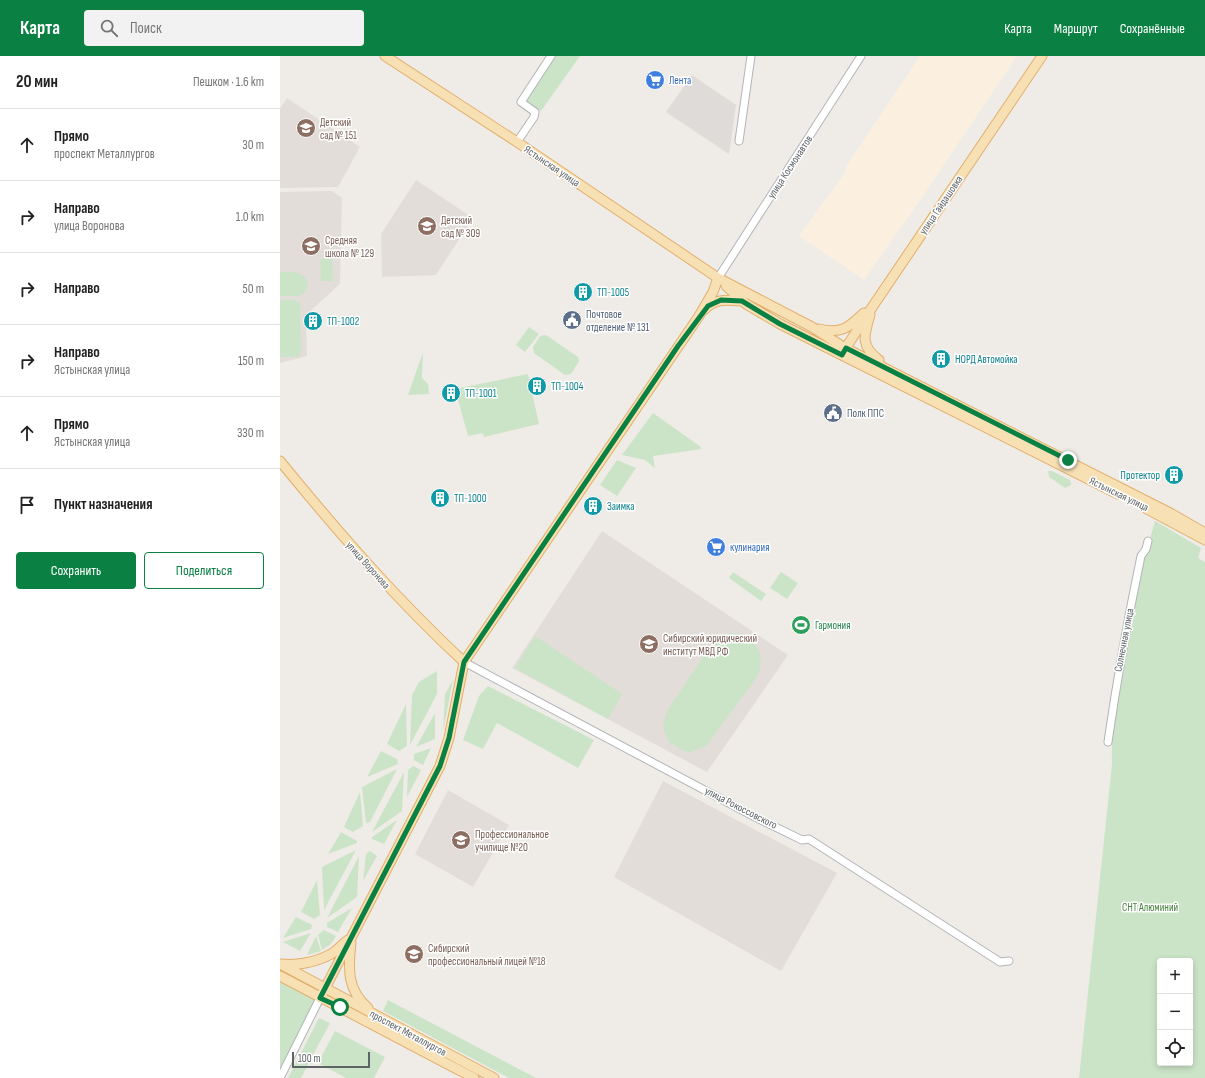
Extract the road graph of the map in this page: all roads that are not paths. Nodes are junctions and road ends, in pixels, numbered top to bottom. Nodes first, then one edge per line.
1 (385, 56) edge
2 (551, 56) edge
3 (751, 56) edge
4 (861, 56) edge
5 (1042, 56) edge
6 (739, 140) dead end
7 (517, 142) junction
8 (718, 278) junction
9 (742, 301) junction
10 (873, 306) junction
11 (699, 316) junction
12 (812, 327) junction
13 (844, 352) junction
14 (898, 374) junction
15 (280, 461) edge
16 (1205, 533) edge
17 (1148, 540) dead end
18 (1205, 540) edge
19 (464, 662) junction
20 (1108, 742) dead end
21 (352, 936) junction
22 (1009, 961) dead end
23 (280, 964) edge
24 (280, 976) edge
25 (325, 989) junction
26 (320, 998) junction
27 (379, 1017) junction
28 (280, 1078) edge
29 (474, 1078) edge
30 (494, 1078) edge

1 - 7 main road, Ястынская улица
2 - 7 street
3 - 6 street
4 - 8 street, улица Космонавтов
5 - 10 main road, улица Гайдашовка
7 - 8 main road, Ястынская улица
8 - 9 main road, Ястынская улица
8 - 11 main road
8 - 12 main road, Ястынская улица
9 - 11 main road
9 - 13 main road, Ястынская улица
10 - 12 main road
10 - 13 main road, улица Гайдашовка
10 - 14 main road
11 - 19 main road
12 - 13 main road, Ястынская улица
13 - 14 main road, Ястынская улица
13 - 18 main road, Ястынская улица
14 - 16 main road, Ястынская улица
15 - 19 main road, улица Воронова
17 - 20 street, Солнечная улица
19 - 21 main road
19 - 22 street, улица Рокоссовского
21 - 23 main road
21 - 25 main road
21 - 27 main road
23 - 25 main road, проспект Металлургов
24 - 26 main road, проспект Металлургов
25 - 26 main road
25 - 27 main road, проспект Металлургов
26 - 28 street
26 - 29 main road, проспект Металлургов
27 - 30 main road, проспект Металлургов

